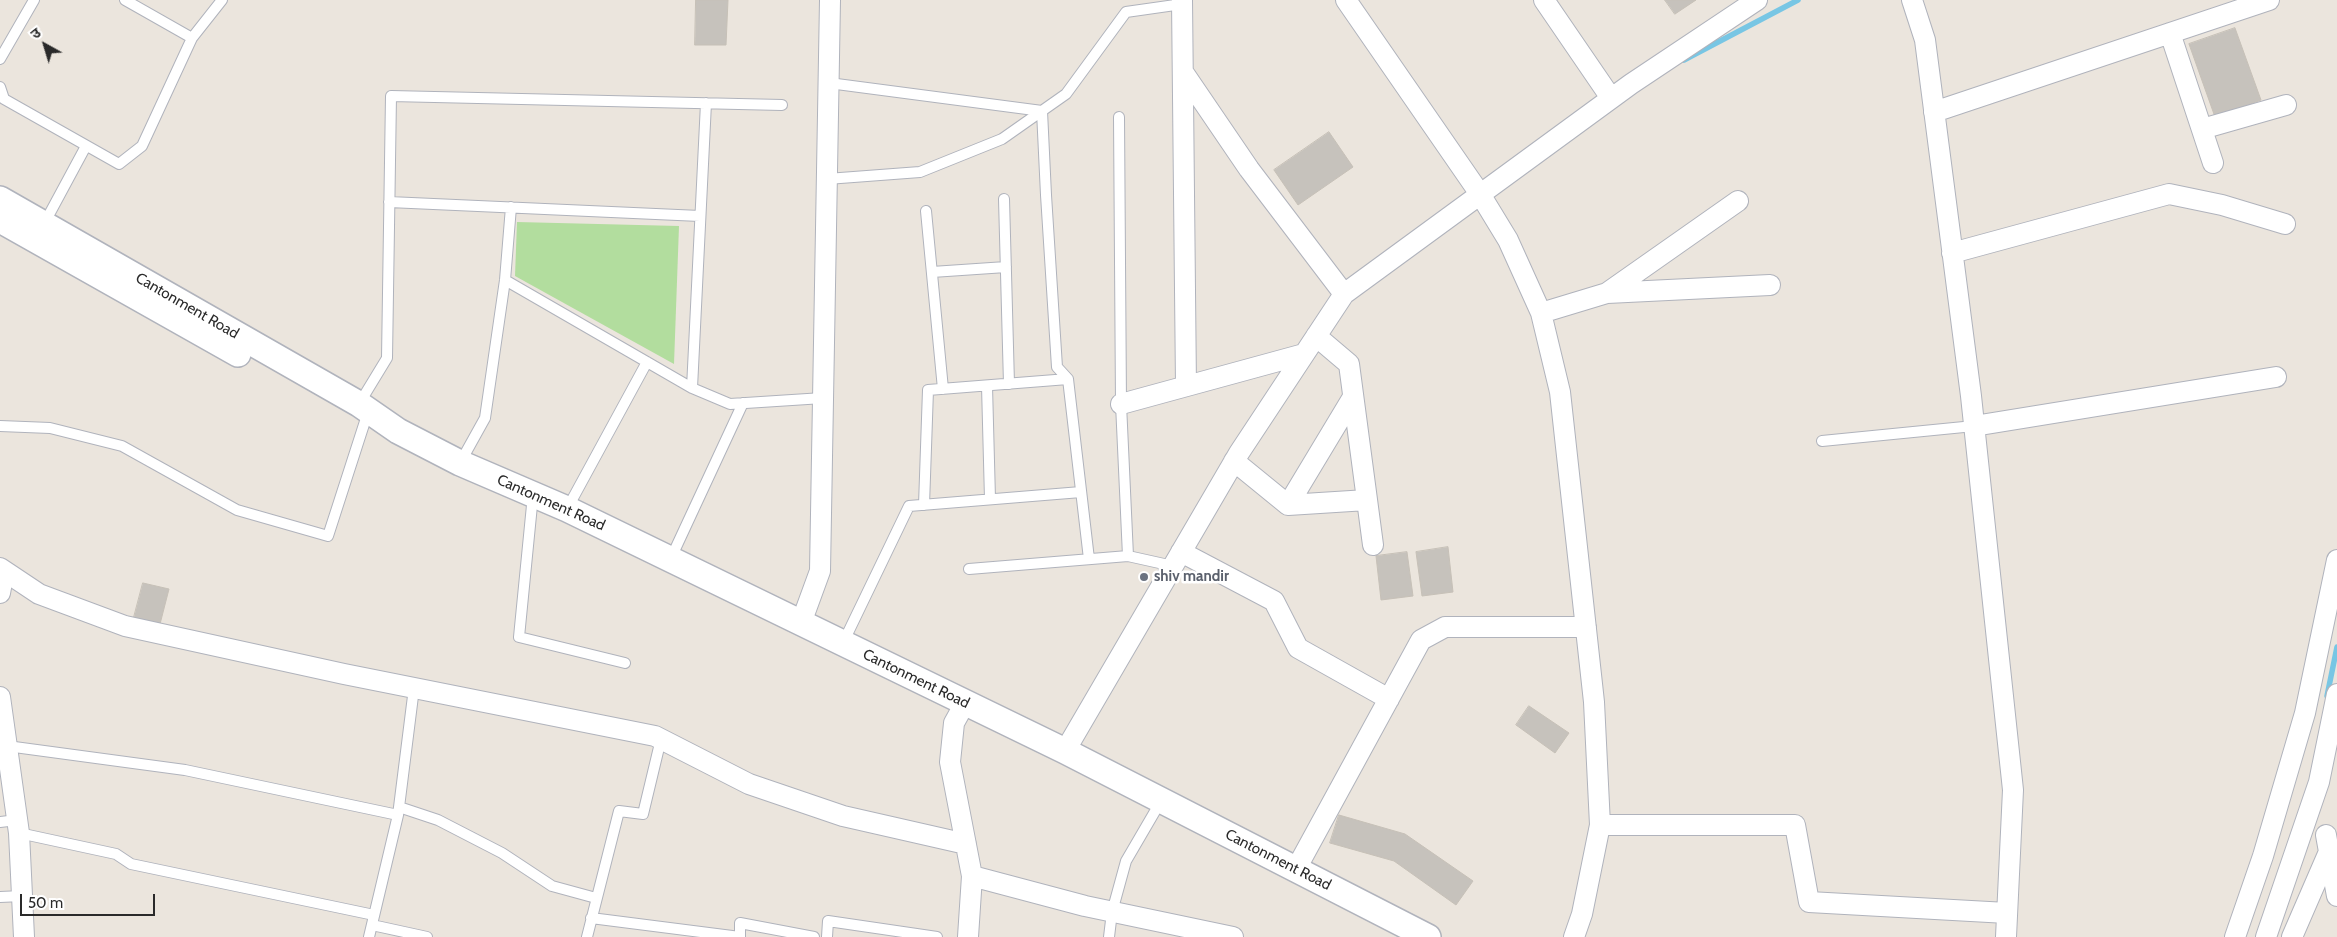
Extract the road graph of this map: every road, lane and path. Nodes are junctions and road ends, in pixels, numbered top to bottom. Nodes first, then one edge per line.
1 (34, 0) edge
2 (125, 0) edge
3 (222, 0) edge
4 (830, 0) edge
5 (1346, 0) edge
6 (1544, 0) edge
7 (1757, 0) edge
8 (1912, 0) edge
9 (2269, 0) edge
10 (1182, 2) edge
11 (2170, 33) junction
12 (192, 38) junction
13 (0, 59) edge
14 (1183, 72) junction
15 (829, 83) junction
16 (0, 87) edge
17 (1611, 98) junction
18 (706, 103) junction
19 (782, 105) dead end
20 (2286, 105) dead end
21 (1042, 111) junction
22 (1934, 112) junction
23 (1119, 117) dead end
24 (2202, 129) junction
25 (86, 146) junction
26 (2213, 162) dead end
27 (827, 179) junction
28 (1480, 194) junction
29 (0, 199) edge
30 (1004, 199) dead end
31 (1738, 201) dead end
32 (390, 202) junction
33 (511, 207) junction
34 (926, 211) dead end
35 (700, 216) junction
36 (0, 220) edge
37 (44, 224) junction
38 (2285, 224) dead end
39 (1952, 253) junction
40 (1006, 267) junction
41 (932, 272) junction
42 (505, 280) junction
43 (1770, 285) dead end
44 (1607, 293) junction
45 (1344, 294) junction
46 (1541, 313) junction
47 (1316, 336) junction
48 (1304, 354) junction
49 (647, 362) junction
50 (2276, 377) dead end
51 (1068, 379) junction
52 (1009, 384) junction
53 (987, 386) junction
54 (1186, 386) junction
55 (692, 388) junction
56 (943, 389) junction
57 (1353, 397) junction
58 (823, 398) junction
59 (743, 403) junction
60 (1121, 404) junction
61 (364, 412) junction
62 (0, 426) edge
63 (1974, 426) junction
64 (1822, 441) dead end
65 (1234, 461) junction
66 (460, 463) junction
67 (1081, 492) junction
68 (533, 495) junction
69 (990, 499) junction
70 (1367, 500) junction
71 (924, 505) junction
72 (1288, 505) junction
73 (567, 509) junction
74 (1373, 545) dead end
75 (1128, 556) junction
76 (671, 558) junction
77 (1089, 559) junction
78 (1177, 559) junction
79 (2337, 560) edge
80 (2, 569) edge
81 (969, 569) dead end
82 (0, 592) edge
83 (801, 623) junction
84 (1586, 627) junction
85 (843, 643) junction
86 (625, 663) dead end
87 (414, 688) junction
88 (2337, 694) edge
89 (0, 697) edge
90 (1389, 699) junction
91 (965, 703) junction
92 (661, 738) junction
93 (7, 746) junction
94 (1065, 751) junction
95 (1162, 800) junction
96 (399, 811) junction
97 (12, 825) edge
98 (1600, 825) junction
99 (966, 844) junction
100 (1296, 869) junction
101 (972, 876) junction
102 (22, 896) junction
103 (2337, 896) edge
104 (0, 897) edge
105 (596, 898) junction
106 (1112, 912) junction
107 (2007, 913) junction
108 (592, 918) junction
109 (373, 920) junction
110 (1185, 932) edge
111 (920, 935) edge
112 (1421, 935) edge
113 (24, 937) edge
114 (369, 937) edge
115 (427, 937) edge
116 (586, 937) edge
117 (814, 937) edge
118 (827, 937) edge
119 (937, 937) edge
120 (968, 937) edge
121 (1108, 937) edge
122 (1233, 937) edge
123 (1574, 937) edge
124 (2006, 937) edge
125 (2234, 937) edge
126 (2266, 937) edge
127 (2292, 937) edge

1 - 13 lane
2 - 12 lane
3 - 12 lane
4 - 15 street
5 - 28 street
6 - 17 street
7 - 17 street
8 - 22 street
9 - 11 street
10 - 14 street
10 - 21 lane
11 - 22 street
11 - 24 street
12 - 25 lane
14 - 45 street
14 - 54 street
15 - 21 lane
15 - 27 street
16 - 25 lane
17 - 28 street
18 - 19 lane
18 - 32 lane
18 - 35 lane
20 - 24 street
21 - 27 lane
21 - 51 lane
22 - 39 street
23 - 60 lane
24 - 26 street
25 - 37 lane
27 - 58 street
28 - 45 street
28 - 46 street
29 - 37 street, Cantonment Road
30 - 40 lane
31 - 44 street
32 - 33 lane
32 - 61 lane
33 - 35 lane
33 - 42 lane
34 - 41 lane
35 - 55 lane
36 - 61 street, Cantonment Road
37 - 61 street, Cantonment Road
38 - 39 street
39 - 63 street
40 - 41 lane
40 - 52 lane
41 - 56 lane
42 - 49 lane
42 - 66 lane
43 - 44 street
44 - 46 street
45 - 47 street
46 - 84 street
47 - 48 street
47 - 57 street
48 - 54 street
48 - 65 street
49 - 55 lane
49 - 73 lane
50 - 63 street
51 - 52 lane
51 - 67 lane
52 - 53 lane
53 - 56 lane
53 - 69 lane
54 - 60 street
55 - 59 lane
56 - 71 lane
57 - 70 street
57 - 72 street
58 - 59 lane
58 - 83 street
59 - 76 lane
60 - 75 lane
61 - 62 lane
61 - 66 street, Cantonment Road
63 - 64 lane
63 - 107 street
65 - 72 street
65 - 78 street
66 - 68 street, Cantonment Road
67 - 69 lane
67 - 77 lane
68 - 73 street, Cantonment Road
68 - 86 lane
69 - 71 lane
70 - 72 street
70 - 74 street
71 - 85 lane
73 - 76 street, Cantonment Road
75 - 77 lane
75 - 78 lane
76 - 83 street, Cantonment Road
77 - 81 lane
78 - 90 street
78 - 94 street
79 - 125 street
80 - 82 street
80 - 87 street
83 - 85 street, Cantonment Road
84 - 90 street
84 - 98 street
85 - 91 street, Cantonment Road
87 - 92 street
87 - 96 lane
88 - 126 street
89 - 93 street
90 - 100 street
91 - 94 street, Cantonment Road
91 - 99 street
92 - 99 street
92 - 105 lane
93 - 96 lane
93 - 97 street
94 - 95 street, Cantonment Road
95 - 100 street, Cantonment Road
95 - 106 lane
96 - 105 lane
96 - 109 lane
97 - 102 street
97 - 109 lane
98 - 107 street
98 - 123 street
99 - 101 street
100 - 112 street, Cantonment Road
101 - 106 street
101 - 120 street
102 - 104 lane
102 - 113 street
103 - 127 street
105 - 108 lane
106 - 110 street
106 - 121 lane
107 - 124 street
108 - 116 lane
108 - 117 lane
109 - 114 lane
109 - 115 lane
110 - 122 street
111 - 118 lane
111 - 119 lane

